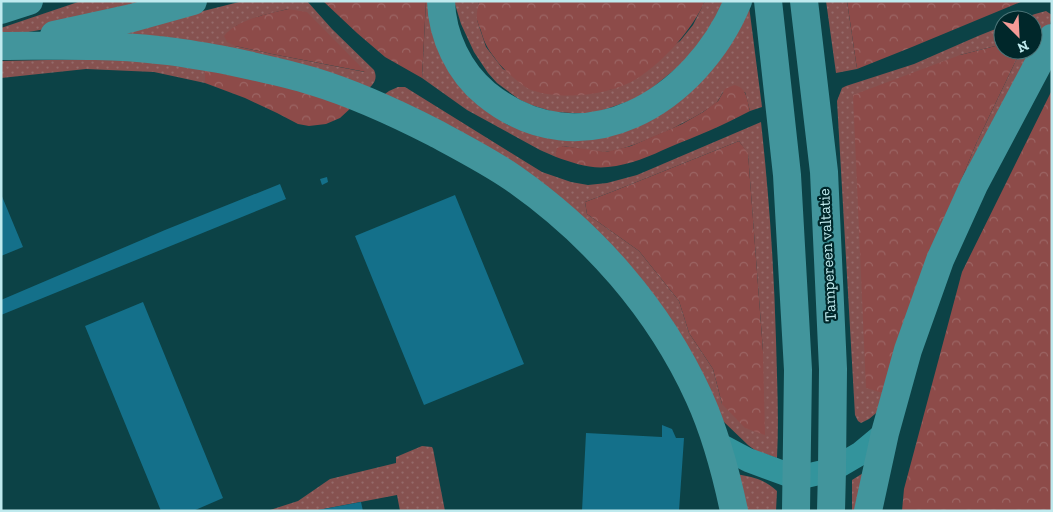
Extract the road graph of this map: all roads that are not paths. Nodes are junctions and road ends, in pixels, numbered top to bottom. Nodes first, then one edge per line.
1 (29, 1) edge
2 (193, 1) edge
3 (441, 1) edge
4 (738, 1) edge
5 (768, 1) edge
6 (804, 1) edge
7 (1, 10) edge
8 (1052, 38) edge
9 (1, 46) edge
10 (885, 433) junction
11 (716, 442) junction
12 (832, 470) junction
13 (797, 478) junction
14 (734, 511) edge
15 (796, 511) edge
16 (831, 511) edge
17 (868, 511) edge

1 - 7 highway
2 - 9 highway
3 - 4 highway
5 - 13 highway
6 - 12 highway, Tampereen valtatie
8 - 10 highway
9 - 11 highway
10 - 12 lane
10 - 17 highway
11 - 13 lane
11 - 14 highway
12 - 13 lane
12 - 16 highway, Tampereen valtatie
13 - 15 highway

